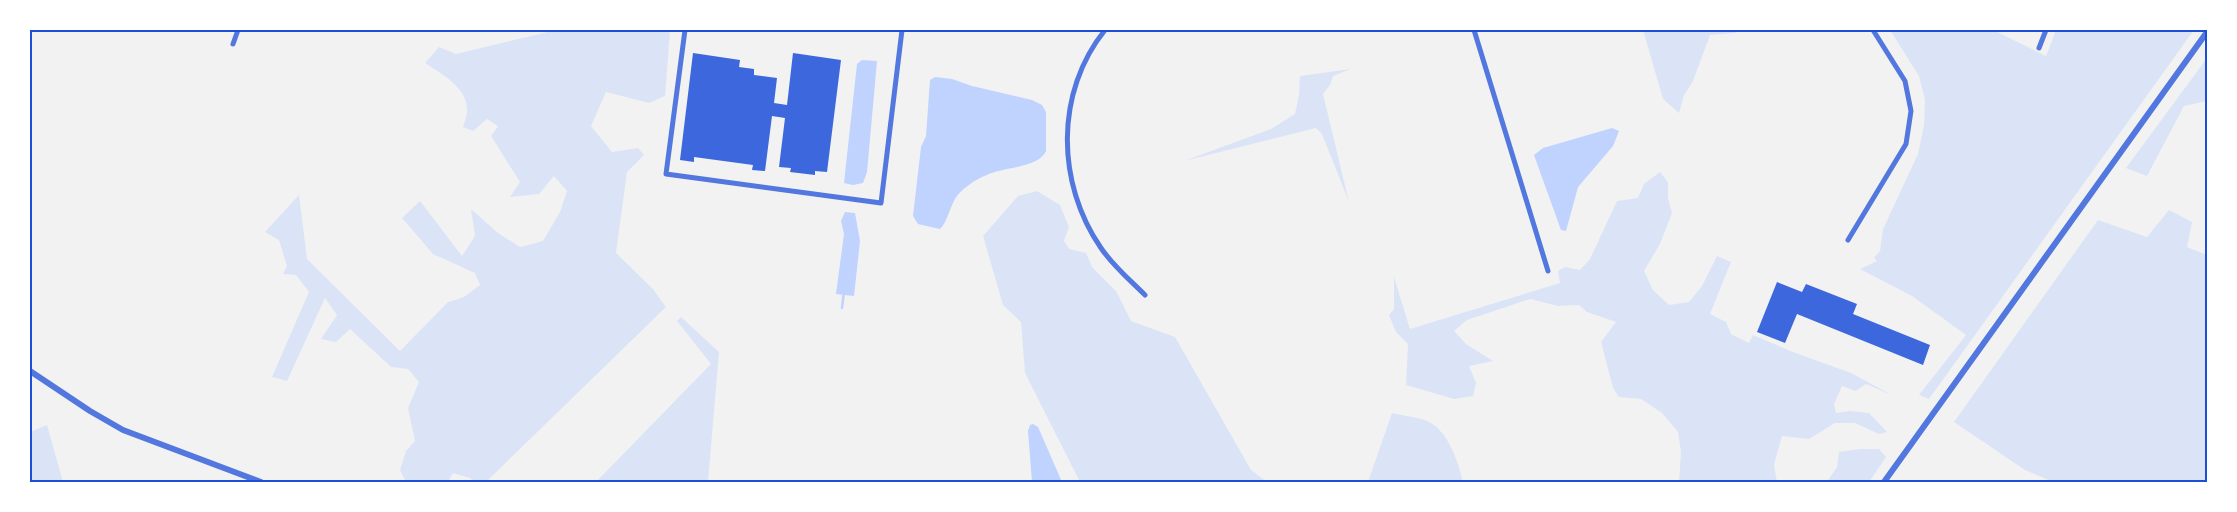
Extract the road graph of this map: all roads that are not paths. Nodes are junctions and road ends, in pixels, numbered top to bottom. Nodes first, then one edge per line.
1 (238, 30) edge
2 (685, 30) edge
3 (902, 30) edge
4 (1106, 30) edge
5 (1474, 30) edge
6 (1873, 30) edge
7 (2046, 30) edge
8 (2207, 32) edge
9 (233, 44) dead end
10 (2040, 48) dead end
11 (1848, 240) dead end
12 (1548, 271) dead end
13 (1145, 295) dead end
14 (30, 371) edge
15 (261, 482) edge
16 (1884, 482) edge

1 - 9 street
2 - 3 street
4 - 13 street
5 - 12 street
6 - 11 street
7 - 10 street
8 - 16 street
14 - 15 street

